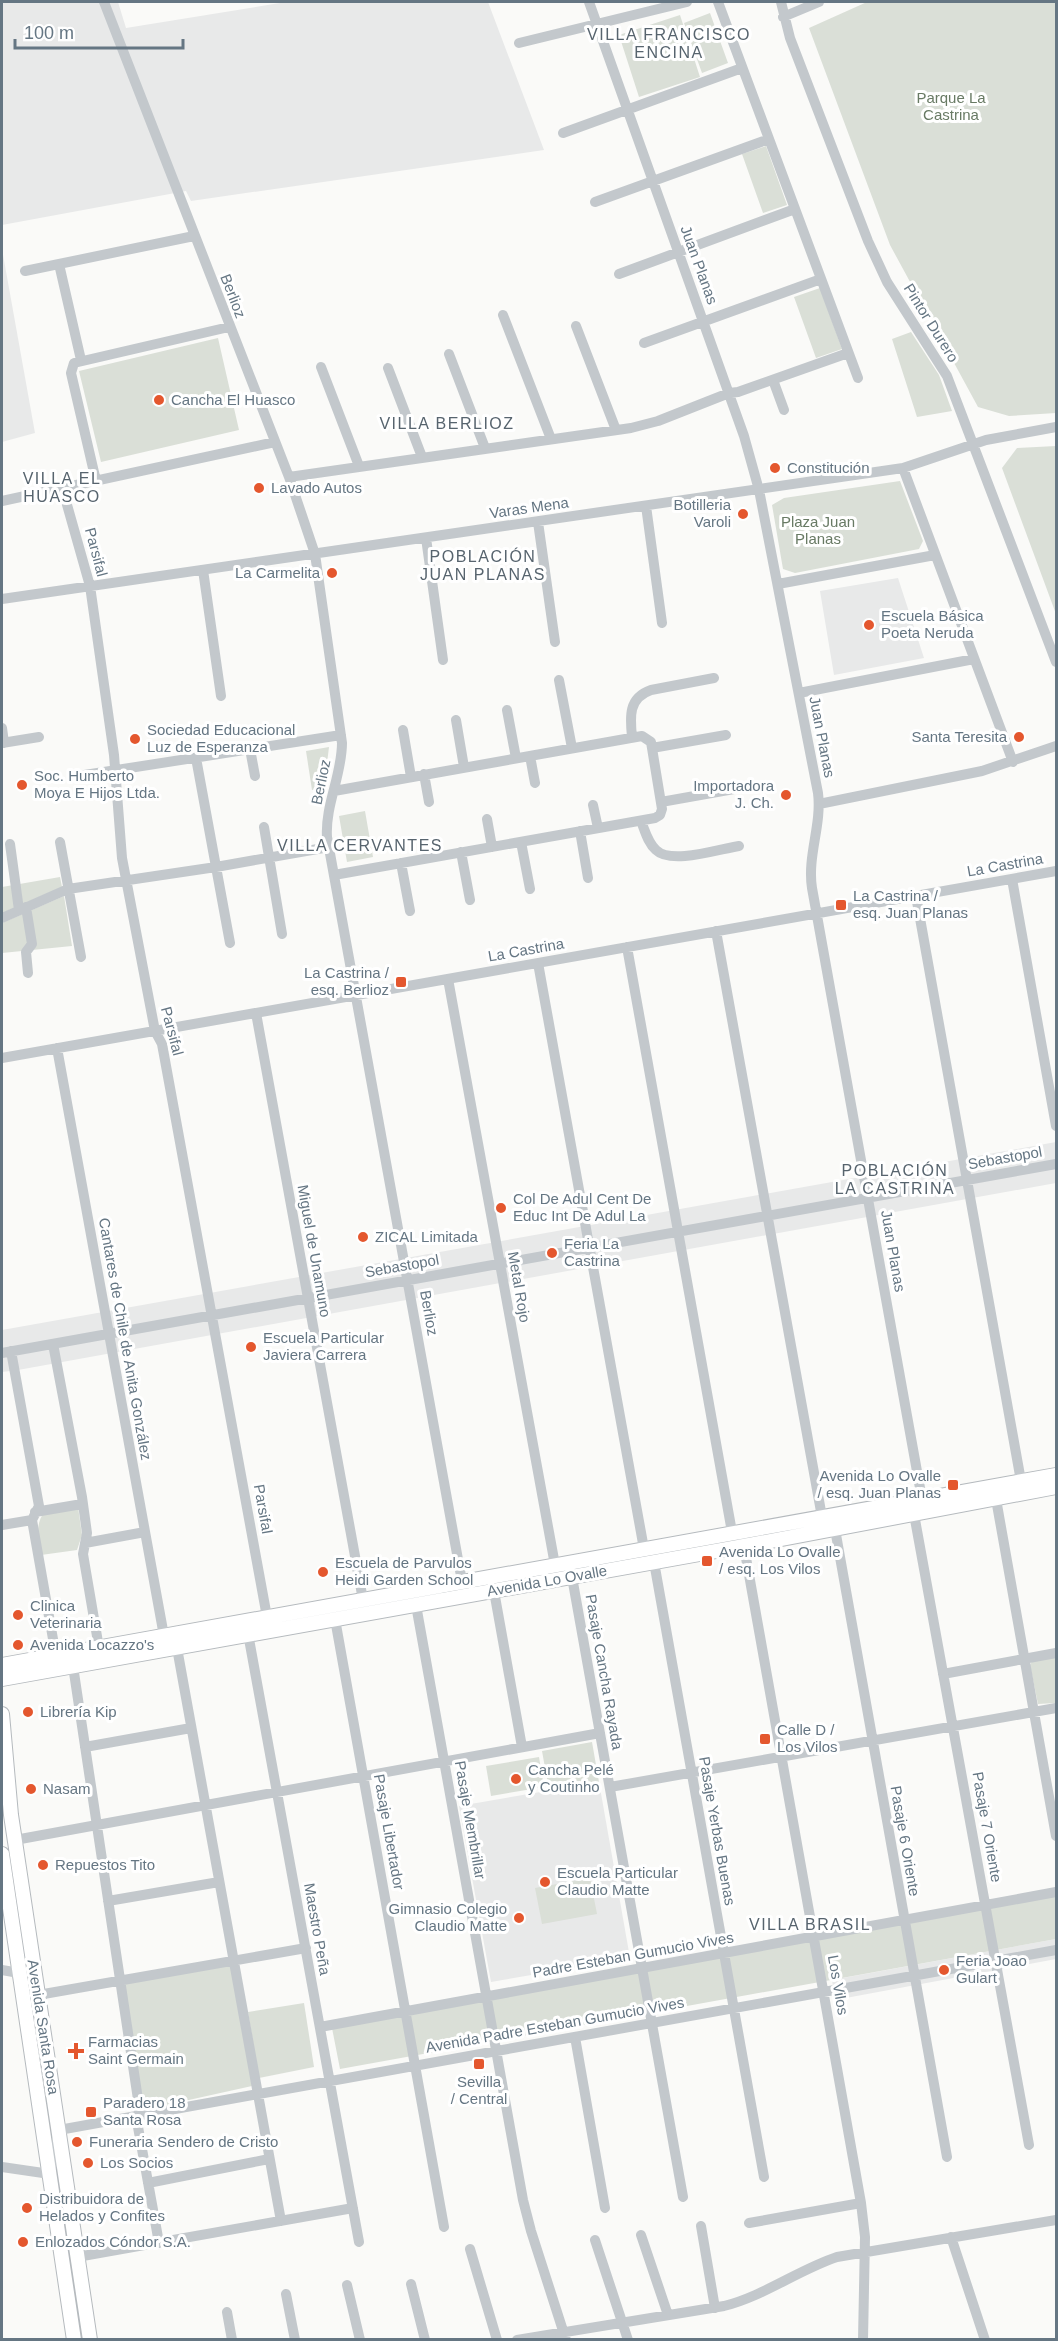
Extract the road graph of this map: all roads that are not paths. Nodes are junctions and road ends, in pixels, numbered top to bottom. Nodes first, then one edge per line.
1 (104, 2) edge
2 (590, 2) edge
3 (687, 2) edge
4 (718, 2) edge
5 (781, 2) edge
6 (819, 2) edge
7 (673, 3) edge
8 (783, 17) junction
9 (597, 24) junction
10 (519, 43) dead end
11 (742, 68) junction
12 (628, 109) junction
13 (563, 133) dead end
14 (769, 139) junction
15 (653, 181) junction
16 (595, 202) dead end
17 (795, 209) junction
18 (194, 236) junction
19 (679, 252) junction
20 (59, 264) junction
21 (25, 271) dead end
22 (619, 274) dead end
23 (821, 279) junction
24 (503, 315) dead end
25 (703, 322) junction
26 (576, 326) dead end
27 (229, 327) junction
28 (644, 344) dead end
29 (848, 353) junction
30 (449, 354) dead end
31 (81, 360) junction
32 (321, 367) dead end
33 (388, 368) dead end
34 (858, 378) dead end
35 (773, 380) junction
36 (729, 393) junction
37 (784, 410) dead end
38 (1056, 427) edge
39 (616, 430) junction
40 (551, 439) junction
41 (275, 442) junction
42 (973, 443) junction
43 (485, 448) junction
44 (422, 457) junction
45 (359, 466) junction
46 (903, 468) junction
47 (289, 477) junction
48 (96, 481) junction
49 (62, 487) junction
50 (759, 490) junction
51 (2, 501) edge
52 (646, 506) junction
53 (538, 522) junction
54 (426, 538) junction
55 (315, 554) junction
56 (935, 555) junction
57 (203, 570) junction
58 (778, 584) junction
59 (90, 586) junction
60 (2, 599) edge
61 (662, 623) dead end
62 (555, 642) dead end
63 (974, 659) junction
64 (443, 660) dead end
65 (1056, 662) edge
66 (714, 678) dead end
67 (559, 680) dead end
68 (799, 693) junction
69 (221, 696) dead end
70 (507, 710) dead end
71 (456, 720) dead end
72 (2, 728) edge
73 (403, 730) dead end
74 (341, 735) junction
75 (726, 735) dead end
76 (39, 737) dead end
77 (632, 737) junction
78 (3, 743) edge
79 (650, 743) junction
80 (1056, 746) edge
81 (572, 748) junction
82 (250, 749) junction
83 (530, 756) junction
84 (196, 758) junction
85 (516, 758) junction
86 (1013, 762) junction
87 (464, 767) junction
88 (115, 770) junction
89 (424, 774) junction
90 (78, 776) dead end
91 (255, 776) dead end
92 (411, 777) junction
93 (535, 783) dead end
94 (734, 789) dead end
95 (334, 791) junction
96 (429, 802) dead end
97 (661, 802) junction
98 (819, 804) junction
99 (593, 805) dead end
100 (487, 819) dead end
101 (641, 821) junction
102 (264, 827) dead end
103 (598, 828) junction
104 (580, 831) junction
105 (60, 842) dead end
106 (521, 842) junction
107 (10, 844) dead end
108 (739, 846) dead end
109 (329, 847) junction
110 (492, 847) junction
111 (461, 852) junction
112 (269, 858) junction
113 (401, 863) junction
114 (216, 867) junction
115 (1056, 871) edge
116 (334, 875) junction
117 (588, 878) dead end
118 (1012, 879) junction
119 (126, 882) junction
120 (68, 889) junction
121 (530, 889) dead end
122 (916, 896) junction
123 (470, 900) dead end
124 (23, 908) junction
125 (410, 911) dead end
126 (816, 914) junction
127 (2, 918) edge
128 (716, 932) junction
129 (282, 934) dead end
130 (230, 943) dead end
131 (627, 947) junction
132 (81, 957) dead end
133 (538, 963) junction
134 (28, 973) dead end
135 (448, 979) junction
136 (356, 995) junction
137 (256, 1013) junction
138 (155, 1031) junction
139 (57, 1048) junction
140 (2, 1058) edge
141 (1056, 1126) edge
142 (1056, 1164) edge
143 (967, 1180) junction
144 (868, 1197) junction
145 (768, 1215) junction
146 (678, 1232) junction
147 (589, 1247) junction
148 (500, 1264) junction
149 (408, 1280) junction
150 (308, 1298) junction
151 (212, 1315) junction
152 (109, 1334) junction
153 (53, 1344) junction
154 (6, 1352) edge
155 (1056, 1475) edge
156 (1022, 1481) junction
157 (1056, 1487) edge
158 (922, 1499) junction
159 (996, 1499) junction
160 (82, 1504) junction
161 (914, 1514) junction
162 (34, 1516) junction
163 (822, 1516) junction
164 (2, 1525) edge
165 (835, 1529) junction
166 (145, 1532) junction
167 (737, 1532) junction
168 (85, 1543) junction
169 (744, 1546) junction
170 (644, 1549) junction
171 (654, 1562) junction
172 (555, 1565) junction
173 (572, 1577) junction
174 (462, 1582) junction
175 (494, 1591) junction
176 (465, 1596) junction
177 (363, 1600) junction
178 (416, 1605) junction
179 (267, 1617) junction
180 (335, 1619) junction
181 (247, 1628) junction
182 (164, 1636) junction
183 (99, 1648) junction
184 (177, 1648) junction
185 (1056, 1653) edge
186 (56, 1656) junction
187 (1024, 1659) junction
188 (2, 1665) edge
189 (73, 1666) junction
190 (943, 1674) junction
191 (2, 1679) edge
192 (1056, 1708) edge
193 (1034, 1712) junction
194 (2, 1714) edge
195 (953, 1726) junction
196 (191, 1728) junction
197 (600, 1733) junction
198 (872, 1741) junction
199 (85, 1747) junction
200 (522, 1747) junction
201 (781, 1758) junction
202 (444, 1761) junction
203 (691, 1772) junction
204 (363, 1776) junction
205 (610, 1788) junction
206 (277, 1792) junction
207 (205, 1805) junction
208 (97, 1825) junction
209 (1056, 1836) edge
210 (15, 1840) junction
211 (2, 1854) edge
212 (219, 1882) junction
213 (1056, 1892) edge
214 (108, 1901) junction
215 (986, 1906) junction
216 (904, 1921) junction
217 (814, 1938) junction
218 (306, 1948) junction
219 (1056, 1950) edge
220 (724, 1954) junction
221 (233, 1960) junction
222 (996, 1961) junction
223 (643, 1969) junction
224 (2, 1970) edge
225 (19, 1973) junction
226 (914, 1976) junction
227 (120, 1981) junction
228 (824, 1992) junction
229 (38, 1995) junction
230 (487, 1997) junction
231 (734, 2008) junction
232 (406, 2012) junction
233 (652, 2023) junction
234 (320, 2027) junction
235 (575, 2037) junction
236 (497, 2051) junction
237 (416, 2066) junction
238 (330, 2081) junction
239 (258, 2095) junction
240 (139, 2116) junction
241 (59, 2130) junction
242 (1029, 2145) dead end
243 (947, 2157) dead end
244 (269, 2159) junction
245 (2, 2167) edge
246 (50, 2174) junction
247 (764, 2177) dead end
248 (148, 2183) junction
249 (683, 2197) dead end
250 (861, 2203) junction
251 (353, 2208) junction
252 (605, 2208) dead end
253 (1056, 2220) edge
254 (281, 2221) junction
255 (749, 2223) dead end
256 (444, 2226) dead end
257 (701, 2226) dead end
258 (641, 2235) dead end
259 (951, 2237) junction
260 (595, 2240) dead end
261 (359, 2242) dead end
262 (159, 2243) junction
263 (470, 2248) dead end
264 (865, 2251) junction
265 (78, 2257) junction
266 (411, 2284) dead end
267 (347, 2285) dead end
268 (286, 2294) dead end
269 (716, 2308) junction
270 (227, 2312) dead end
271 (668, 2315) junction
272 (622, 2322) junction
273 (565, 2336) edge
274 (74, 2340) edge
275 (90, 2340) edge
276 (232, 2340) edge
277 (295, 2340) edge
278 (360, 2340) edge
279 (425, 2340) edge
280 (496, 2340) edge
281 (517, 2340) edge
282 (628, 2340) edge
283 (863, 2340) edge
284 (985, 2340) edge

1 - 18 street, Berlioz
2 - 9 street, Juan Planas
3 - 7 street
4 - 11 street
5 - 8 street, Pintor Durero
6 - 8 street
7 - 9 street
8 - 42 street, Pintor Durero
9 - 10 street
9 - 12 street, Juan Planas
11 - 12 street
11 - 14 street
12 - 13 street
12 - 15 street, Juan Planas
14 - 15 street
14 - 17 street
15 - 16 street
15 - 19 street, Juan Planas
17 - 19 street
17 - 23 street
18 - 20 street
18 - 27 street, Berlioz
19 - 22 street
19 - 25 street, Juan Planas
20 - 21 street
20 - 31 street
23 - 25 street
23 - 29 street
24 - 40 street
25 - 28 street
25 - 36 street, Juan Planas
26 - 39 street
27 - 31 street
27 - 41 street, Berlioz
29 - 34 street
29 - 35 street
30 - 43 street
31 - 48 street
32 - 45 street
33 - 44 street
35 - 36 street
35 - 37 street
36 - 39 street
36 - 50 street, Juan Planas
38 - 42 street, Varas Mena
39 - 40 street
40 - 43 street
41 - 47 street, Berlioz
41 - 48 street
42 - 46 street, Varas Mena
42 - 65 street, Pintor Durero
43 - 44 street
44 - 45 street
45 - 47 street
46 - 50 street, Varas Mena
46 - 56 street
47 - 55 street, Berlioz
48 - 49 street
49 - 51 street
49 - 59 street, Parsifal
50 - 52 street, Varas Mena
50 - 58 street, Juan Planas
52 - 53 street, Varas Mena
52 - 61 street
53 - 54 street, Varas Mena
53 - 62 street
54 - 55 street, Varas Mena
54 - 64 street
55 - 57 street, Varas Mena
55 - 74 street, Berlioz
56 - 58 street
56 - 63 street
57 - 59 street, Varas Mena
57 - 69 street
58 - 68 street, Juan Planas
59 - 60 street, Varas Mena
59 - 88 street, Parsifal
63 - 68 street
63 - 86 street
66 - 77 street
67 - 81 street
68 - 98 street, Juan Planas
70 - 85 street
71 - 87 street
72 - 78 street
73 - 92 street
74 - 82 street
74 - 95 street, Berlioz
75 - 79 street
76 - 78 street
77 - 79 street
77 - 81 street
79 - 97 street
80 - 86 street
81 - 83 street
82 - 84 street
82 - 91 street
83 - 85 street
83 - 93 street
84 - 88 street
84 - 114 street
85 - 87 street
86 - 98 street
87 - 89 street
88 - 90 street
88 - 119 street, Parsifal
89 - 92 street
89 - 96 street
92 - 95 street
94 - 97 street
95 - 109 street, Berlioz
97 - 101 street
98 - 126 street, Juan Planas
99 - 103 street
100 - 110 street
101 - 103 street
101 - 108 street
102 - 112 street
103 - 104 street
104 - 106 street
104 - 117 street
105 - 120 street
106 - 110 street
106 - 121 street
107 - 124 street
109 - 112 street
109 - 116 street, Berlioz
110 - 111 street
111 - 113 street
111 - 123 street
112 - 114 street
112 - 129 street
113 - 116 street
113 - 125 street
114 - 119 street
114 - 130 street
115 - 118 street, La Castrina
116 - 136 street, Berlioz
118 - 122 street, La Castrina
118 - 141 street
119 - 120 street
119 - 138 street, Parsifal
120 - 124 street
120 - 132 street
122 - 126 street, La Castrina
122 - 143 street
124 - 127 street
124 - 134 street
126 - 128 street, La Castrina
126 - 144 street, Juan Planas
128 - 131 street, La Castrina
128 - 145 street
131 - 133 street, La Castrina
131 - 146 street, Los Vilos
133 - 135 street, La Castrina
133 - 147 street
135 - 136 street, La Castrina
135 - 148 street, Metal Rojo
136 - 137 street, La Castrina
136 - 149 street, Berlioz
137 - 138 street, La Castrina
137 - 150 street, Miguel de Unamuno
138 - 139 street, La Castrina
138 - 151 street, Parsifal
139 - 140 street, La Castrina
139 - 152 street, Cantares de Chile de Anita González
142 - 143 street, Sebastopol
143 - 144 street, Sebastopol
143 - 156 street
144 - 145 street, Sebastopol
144 - 158 street, Juan Planas
145 - 146 street, Sebastopol
145 - 163 street
146 - 147 street, Sebastopol
146 - 167 street, Los Vilos
147 - 148 street, Sebastopol
147 - 170 street
148 - 149 street, Sebastopol
148 - 172 street, Metal Rojo
149 - 150 street, Sebastopol
149 - 174 street, Berlioz
150 - 151 street, Sebastopol
150 - 177 street, Miguel de Unamuno
151 - 152 street, Sebastopol
151 - 179 street, Parsifal
152 - 153 street, Sebastopol
152 - 166 street, Cantares de Chile de Anita González
153 - 154 street, Sebastopol
153 - 160 street
154 - 162 street
155 - 156 main road, Avenida Lo Ovalle
156 - 158 main road, Avenida Lo Ovalle
157 - 159 main road, Avenida Lo Ovalle
158 - 163 main road, Avenida Lo Ovalle
159 - 161 main road, Avenida Lo Ovalle
159 - 187 street
160 - 162 street
160 - 168 street
161 - 165 main road, Avenida Lo Ovalle
161 - 190 street, Pasaje 7 Oriente
162 - 164 street
162 - 186 street
163 - 167 main road, Avenida Lo Ovalle
165 - 169 main road, Avenida Lo Ovalle
165 - 198 street, Pasaje 6 Oriente
166 - 168 street
166 - 182 street, Cantares de Chile de Anita González
167 - 169 street, Los Vilos
167 - 170 main road, Avenida Lo Ovalle
168 - 183 street
169 - 171 main road, Avenida Lo Ovalle
169 - 201 street, Los Vilos
170 - 172 main road, Avenida Lo Ovalle
171 - 173 main road, Avenida Lo Ovalle
171 - 203 street, Pasaje Yerbas Buenas
172 - 174 main road, Avenida Lo Ovalle
173 - 175 main road, Avenida Lo Ovalle
173 - 197 street, Pasaje Cancha Rayada
174 - 176 street, Berlioz
174 - 177 main road, Avenida Lo Ovalle
175 - 176 main road, Avenida Lo Ovalle
175 - 200 street
176 - 178 main road, Avenida Lo Ovalle
177 - 179 main road, Avenida Lo Ovalle
178 - 180 main road, Avenida Lo Ovalle
178 - 202 street, Pasaje Membrillar
179 - 181 main road, Avenida Lo Ovalle
180 - 181 main road, Avenida Lo Ovalle
180 - 204 street, Pasaje Libertador
181 - 182 main road, Avenida Lo Ovalle
181 - 184 main road, Avenida Lo Ovalle
181 - 206 street, Maestro Peña
182 - 183 main road, Avenida Lo Ovalle
183 - 186 main road, Avenida Lo Ovalle
184 - 189 main road, Avenida Lo Ovalle
184 - 196 street
185 - 187 street
186 - 188 main road, Avenida Lo Ovalle
187 - 190 street
187 - 193 street
189 - 191 main road, Avenida Lo Ovalle
189 - 199 street
190 - 195 street, Pasaje 7 Oriente
192 - 193 street
193 - 195 street
193 - 209 street
194 - 210 main road, Avenida Santa Rosa
195 - 198 street
195 - 215 street, Pasaje 7 Oriente
196 - 199 street
196 - 207 street
197 - 200 street
197 - 205 street, Pasaje Cancha Rayada
198 - 201 street
198 - 216 street, Pasaje 6 Oriente
199 - 208 street
200 - 202 street
201 - 203 street
201 - 217 street, Los Vilos
202 - 204 street
202 - 230 street, Pasaje Membrillar
203 - 205 street
203 - 220 street, Pasaje Yerbas Buenas
204 - 206 street
204 - 232 street, Pasaje Libertador
205 - 223 street, Pasaje Cancha Rayada
206 - 207 street
206 - 218 street, Maestro Peña
207 - 208 street
207 - 212 street
208 - 210 street
208 - 214 street
210 - 229 main road, Avenida Santa Rosa
211 - 225 main road, Avenida Santa Rosa
212 - 214 street
212 - 221 street
213 - 215 street, Padre Esteban Gumucio Vives
214 - 227 street
215 - 216 street, Padre Esteban Gumucio Vives
215 - 222 street, Pasaje 7 Oriente
216 - 217 street, Padre Esteban Gumucio Vives
216 - 226 street, Pasaje 6 Oriente
217 - 220 street, Padre Esteban Gumucio Vives
217 - 228 street, Los Vilos
218 - 221 street
218 - 234 street, Maestro Peña
219 - 222 street, Avenida Padre Esteban Gumucio Vives
220 - 223 street, Padre Esteban Gumucio Vives
220 - 231 street, Pasaje Yerbas Buenas
221 - 227 street
221 - 239 street
222 - 226 street, Avenida Padre Esteban Gumucio Vives
222 - 242 street, Pasaje 7 Oriente
223 - 230 street, Padre Esteban Gumucio Vives
223 - 233 street, Pasaje Cancha Rayada
224 - 225 street
225 - 246 main road, Avenida Santa Rosa
226 - 228 street, Avenida Padre Esteban Gumucio Vives
226 - 243 street, Pasaje 6 Oriente
227 - 229 street
227 - 240 street
228 - 231 street, Avenida Padre Esteban Gumucio Vives
228 - 250 street, Los Vilos
229 - 241 main road, Avenida Santa Rosa
230 - 232 street, Padre Esteban Gumucio Vives
230 - 236 street, Pasaje Membrillar
231 - 233 street, Avenida Padre Esteban Gumucio Vives
231 - 247 street, Pasaje Yerbas Buenas
232 - 234 street, Padre Esteban Gumucio Vives
232 - 237 street, Pasaje Libertador
233 - 235 street, Avenida Padre Esteban Gumucio Vives
233 - 249 street, Pasaje Cancha Rayada
234 - 238 street, Maestro Peña
235 - 236 street, Avenida Padre Esteban Gumucio Vives
235 - 252 street
236 - 237 street, Avenida Padre Esteban Gumucio Vives
236 - 273 street, Pasaje Membrillar
237 - 238 street, Avenida Padre Esteban Gumucio Vives
237 - 256 street, Pasaje Libertador
238 - 239 street, Avenida Padre Esteban Gumucio Vives
238 - 251 street, Maestro Peña
239 - 240 street, Avenida Padre Esteban Gumucio Vives
239 - 244 street
240 - 241 street, Avenida Padre Esteban Gumucio Vives
240 - 248 street
241 - 246 street
241 - 265 main road, Avenida Santa Rosa
244 - 248 street
244 - 254 street
245 - 246 street
246 - 274 main road, Avenida Santa Rosa
248 - 262 street
250 - 255 street
250 - 264 street, Los Vilos
251 - 254 street
251 - 261 street, Maestro Peña
253 - 259 street
254 - 262 street
257 - 269 street
258 - 271 street
259 - 264 street
259 - 284 street
260 - 272 street
262 - 265 street
263 - 280 street
264 - 269 street
264 - 283 street, Los Vilos
265 - 275 main road, Avenida Santa Rosa
266 - 279 street
267 - 278 street
268 - 277 street
269 - 271 street
270 - 276 street
271 - 272 street
272 - 273 street
272 - 282 street
273 - 281 street

